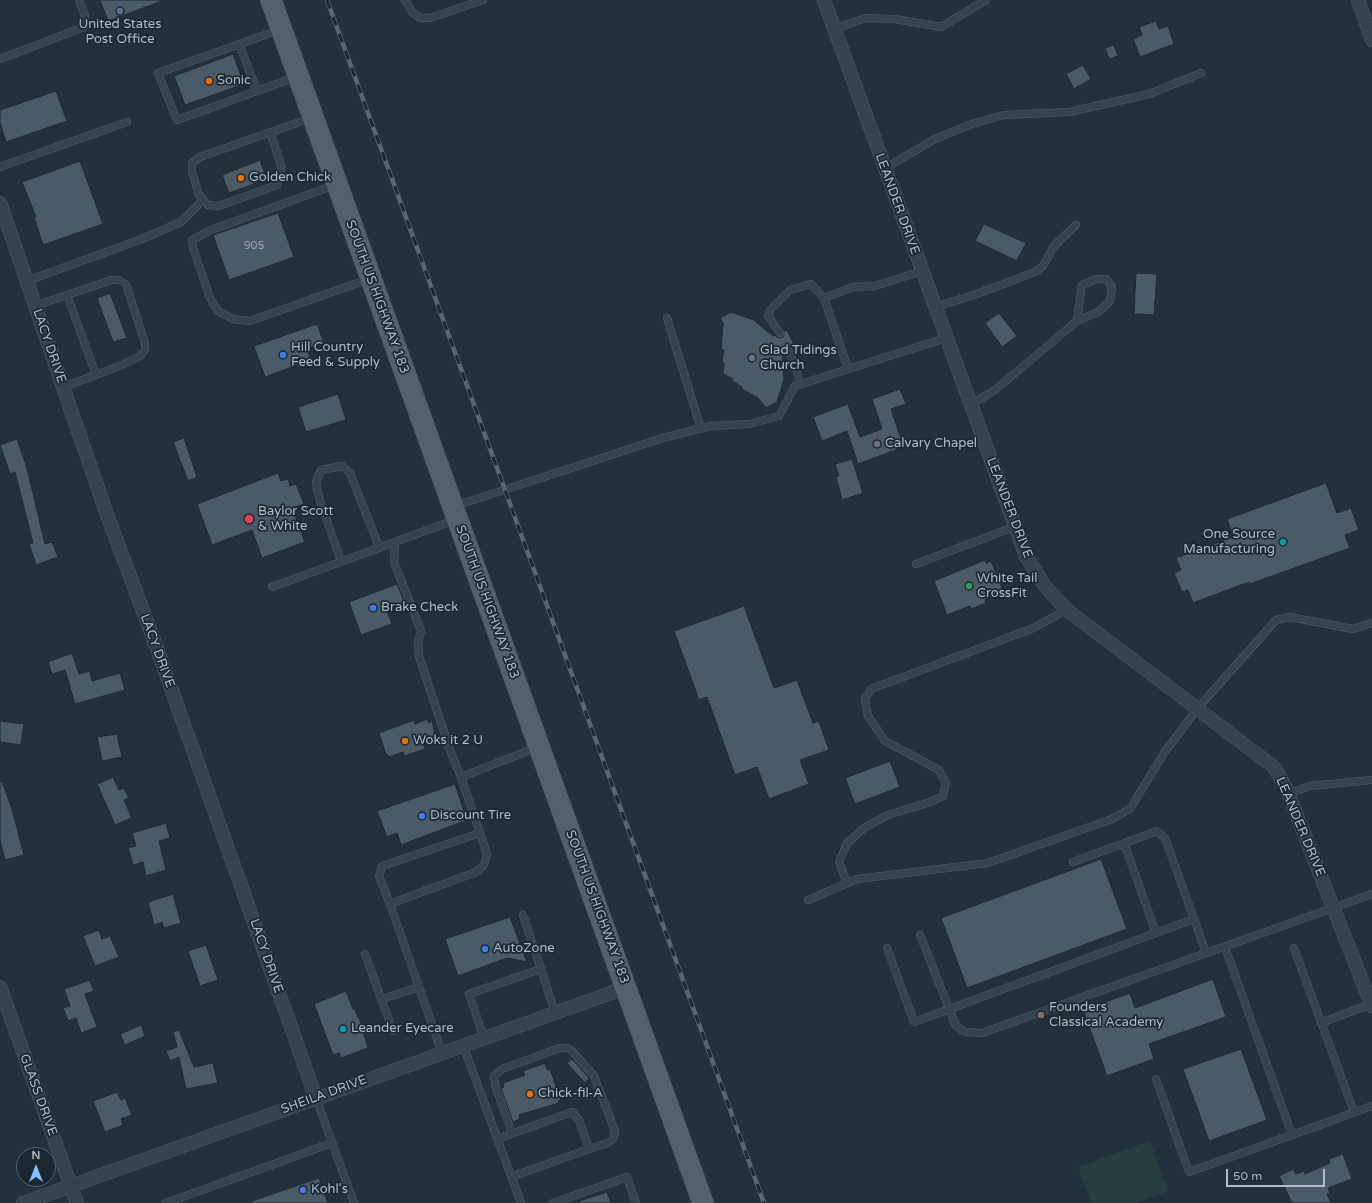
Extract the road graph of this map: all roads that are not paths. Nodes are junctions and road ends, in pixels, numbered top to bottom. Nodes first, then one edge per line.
1 (79, 0) edge
2 (271, 0) edge
3 (405, 0) edge
4 (483, 0) edge
5 (824, 0) edge
6 (986, 0) edge
7 (1358, 0) edge
8 (281, 29) junction
9 (835, 29) junction
10 (1372, 40) edge
11 (239, 44) junction
12 (0, 59) edge
13 (1201, 73) dead end
14 (298, 76) junction
15 (257, 91) junction
16 (313, 117) junction
17 (127, 122) dead end
18 (270, 132) junction
19 (0, 167) edge
20 (884, 169) junction
21 (337, 184) junction
22 (203, 200) junction
23 (0, 203) edge
24 (1076, 225) dead end
25 (922, 271) junction
26 (371, 278) junction
27 (27, 281) junction
28 (67, 295) junction
29 (824, 298) junction
30 (35, 306) junction
31 (935, 307) junction
32 (667, 318) dead end
33 (1077, 321) junction
34 (780, 333) dead end
35 (946, 338) junction
36 (789, 351) dead end
37 (848, 369) junction
38 (96, 375) junction
39 (801, 384) junction
40 (63, 387) junction
41 (970, 405) junction
42 (701, 429) junction
43 (455, 513) junction
44 (1014, 527) junction
45 (394, 542) junction
46 (379, 547) junction
47 (341, 561) junction
48 (916, 564) dead end
49 (272, 587) dead end
50 (1067, 610) junction
51 (1372, 623) edge
52 (1198, 708) junction
53 (540, 747) junction
54 (461, 777) junction
55 (1372, 780) edge
56 (1288, 794) junction
57 (480, 832) junction
58 (1124, 843) junction
59 (1073, 862) dead end
60 (847, 883) junction
61 (1372, 894) edge
62 (808, 900) dead end
63 (390, 904) junction
64 (1334, 908) junction
65 (523, 915) dead end
66 (1194, 920) junction
67 (1156, 933) junction
68 (920, 935) dead end
69 (1225, 946) junction
70 (887, 948) dead end
71 (1294, 948) dead end
72 (1206, 953) junction
73 (365, 954) dead end
74 (541, 969) junction
75 (0, 987) edge
76 (419, 987) junction
77 (625, 988) junction
78 (382, 999) junction
79 (1372, 1005) edge
80 (950, 1009) junction
81 (556, 1013) junction
82 (1321, 1023) junction
83 (393, 1031) dead end
84 (484, 1038) junction
85 (464, 1045) junction
86 (442, 1053) junction
87 (1156, 1079) dead end
88 (316, 1098) junction
89 (1372, 1106) edge
90 (1354, 1112) junction
91 (512, 1133) junction
92 (1292, 1135) junction
93 (497, 1139) junction
94 (332, 1143) junction
95 (589, 1149) junction
96 (511, 1176) junction
97 (71, 1185) junction
98 (23, 1203) edge
99 (77, 1203) edge
100 (166, 1203) edge
101 (354, 1203) edge
102 (521, 1203) edge
103 (553, 1203) edge
104 (636, 1203) edge
105 (703, 1203) edge

1 - 12 lane
2 - 8 main road, SOUTH US HIGHWAY 183
3 - 4 lane
5 - 9 street, LEANDER DRIVE
6 - 9 lane
7 - 10 street
8 - 11 lane
8 - 14 main road, SOUTH US HIGHWAY 183
9 - 20 street, LEANDER DRIVE
11 - 15 lane
11 - 15 lane
13 - 20 lane
14 - 15 lane
14 - 16 main road, SOUTH US HIGHWAY 183
16 - 18 lane
16 - 21 main road, SOUTH US HIGHWAY 183
17 - 19 lane
18 - 22 lane
18 - 22 lane
20 - 25 street, LEANDER DRIVE
21 - 26 main road, SOUTH US HIGHWAY 183
21 - 26 lane
22 - 27 lane
23 - 27 street, LACY DRIVE
24 - 31 lane
25 - 29 lane
25 - 31 street, LEANDER DRIVE
26 - 43 main road, SOUTH US HIGHWAY 183
27 - 30 street, LACY DRIVE
28 - 30 lane
28 - 38 lane
28 - 38 lane
29 - 34 lane
29 - 37 lane
30 - 40 street, LACY DRIVE
31 - 35 street, LEANDER DRIVE
32 - 42 lane
33 - 33 lane
33 - 41 lane
35 - 37 lane
35 - 41 street, LEANDER DRIVE
36 - 39 lane
37 - 39 lane
38 - 40 lane
39 - 42 lane
40 - 88 street, LACY DRIVE
41 - 44 street, LEANDER DRIVE
42 - 43 lane
43 - 45 lane
43 - 53 main road, SOUTH US HIGHWAY 183
44 - 48 lane
44 - 50 street, LEANDER DRIVE
45 - 46 lane
45 - 54 lane
46 - 47 lane
46 - 47 lane
47 - 49 lane
50 - 52 street, LEANDER DRIVE
50 - 60 lane
51 - 52 lane
52 - 56 street, LEANDER DRIVE
52 - 60 lane
53 - 54 lane
53 - 77 main road, SOUTH US HIGHWAY 183
54 - 57 lane
55 - 56 lane
56 - 64 street, LEANDER DRIVE
57 - 63 lane
57 - 63 lane
58 - 59 lane
58 - 66 lane
58 - 67 lane
60 - 62 lane
61 - 64 lane
63 - 76 lane
64 - 69 lane
64 - 79 street, LEANDER DRIVE
65 - 74 lane
66 - 67 lane
66 - 72 lane
67 - 80 lane
68 - 80 lane
69 - 72 lane
69 - 92 lane
70 - 80 lane
71 - 82 lane
72 - 80 lane
73 - 78 lane
74 - 81 lane
74 - 84 lane
75 - 97 street, GLASS DRIVE
76 - 78 lane
76 - 86 lane
77 - 81 street, SHEILA DRIVE
77 - 105 main road, SOUTH US HIGHWAY 183
78 - 83 lane
79 - 82 lane
81 - 84 street, SHEILA DRIVE
82 - 90 lane
84 - 85 street, SHEILA DRIVE
85 - 86 street, SHEILA DRIVE
85 - 93 lane
86 - 88 street, SHEILA DRIVE
87 - 92 lane
88 - 94 lane
88 - 97 street, SHEILA DRIVE
89 - 90 lane
90 - 92 lane
91 - 93 lane
91 - 95 lane
91 - 95 lane
93 - 96 lane
94 - 100 lane
94 - 101 lane
95 - 96 lane
96 - 102 lane
97 - 98 street, SHEILA DRIVE
97 - 99 street, GLASS DRIVE
103 - 104 lane

